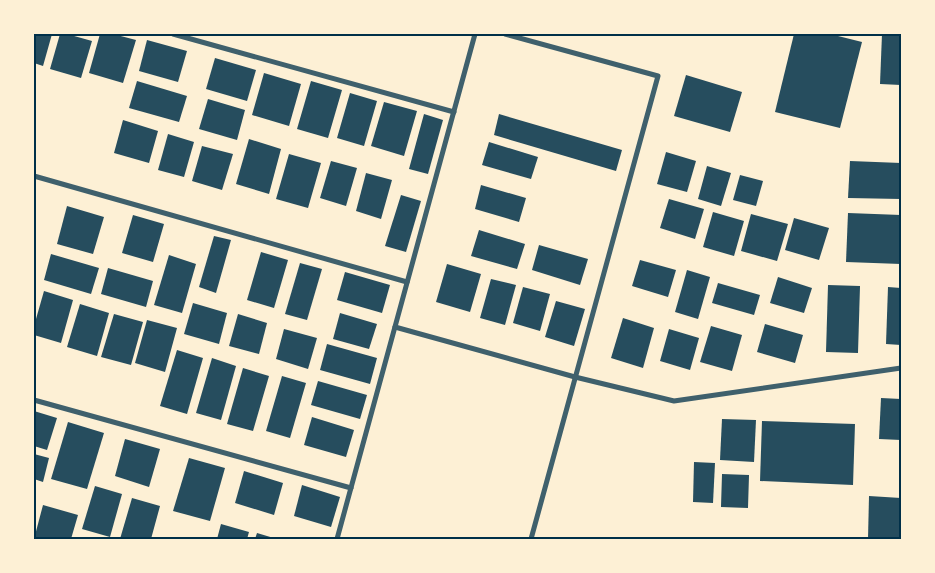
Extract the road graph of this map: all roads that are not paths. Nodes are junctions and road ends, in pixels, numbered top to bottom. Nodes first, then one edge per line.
1 (173, 34) edge
2 (475, 34) edge
3 (505, 34) edge
4 (454, 112) junction
5 (34, 176) edge
6 (407, 282) junction
7 (395, 327) junction
8 (901, 368) edge
9 (575, 377) junction
10 (34, 400) edge
11 (351, 488) junction
12 (337, 539) edge
13 (531, 539) edge

1 - 4 street
2 - 4 street
3 - 9 street
4 - 6 street
5 - 6 street
6 - 7 street
7 - 9 street
7 - 11 street
8 - 9 street
9 - 13 street
10 - 11 street
11 - 12 street

